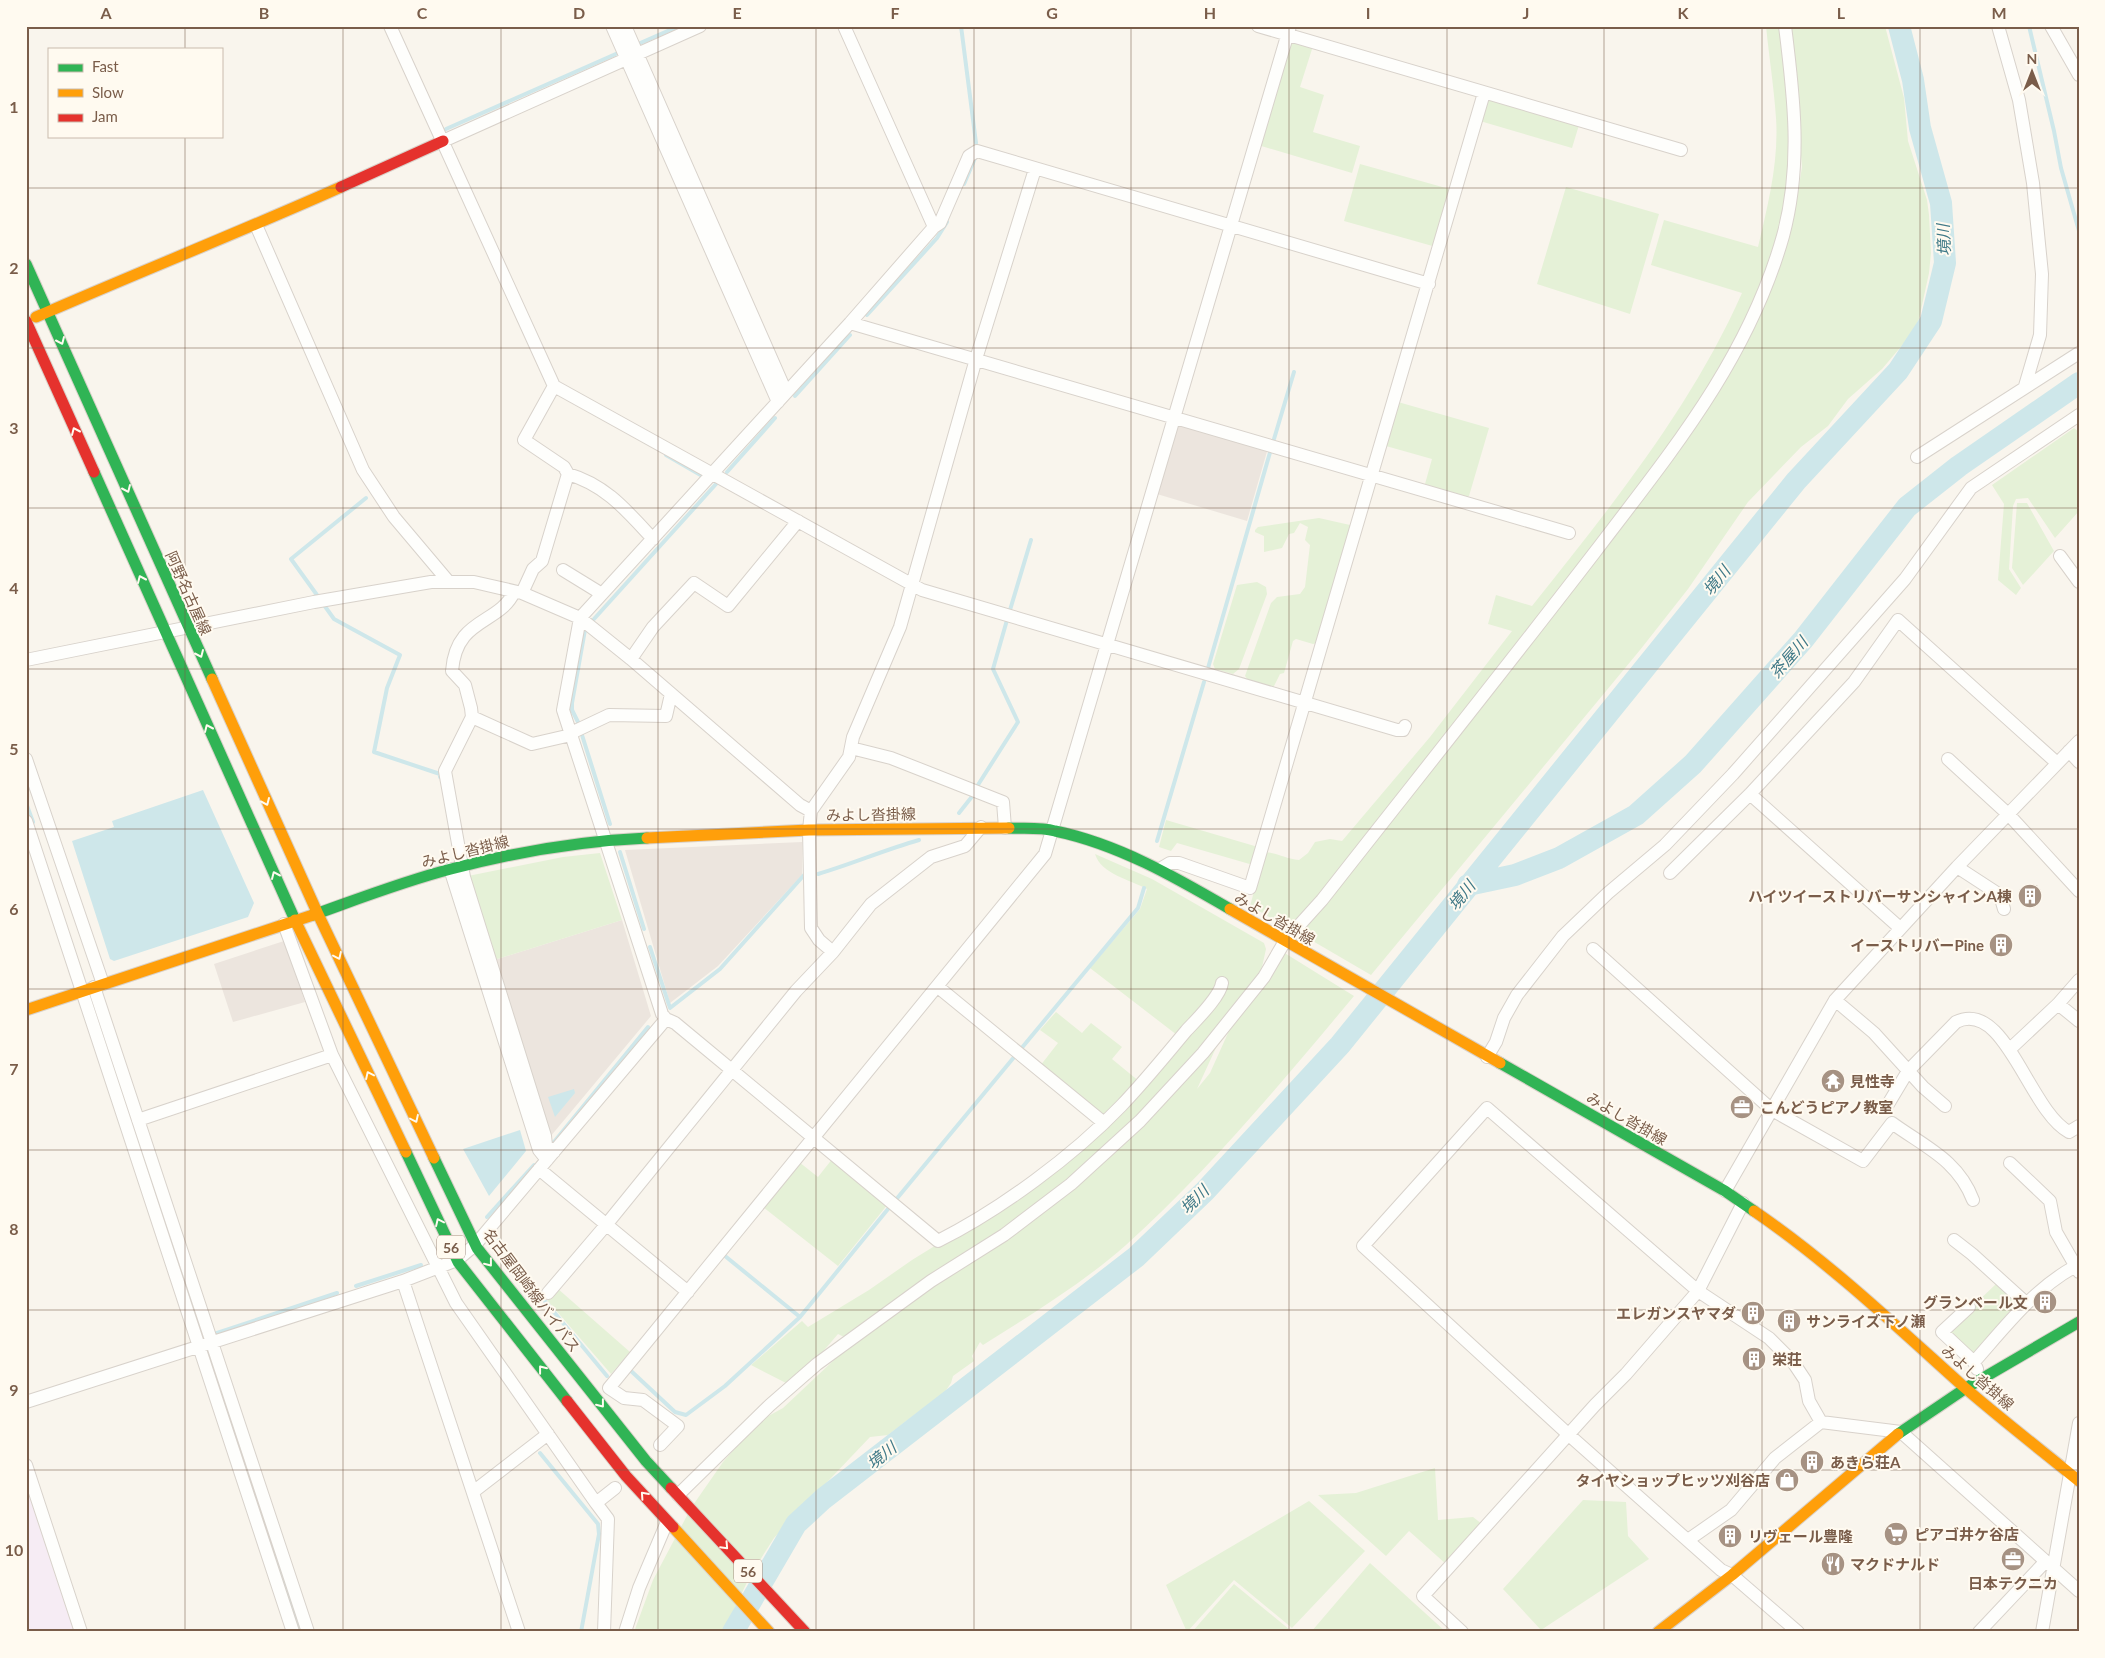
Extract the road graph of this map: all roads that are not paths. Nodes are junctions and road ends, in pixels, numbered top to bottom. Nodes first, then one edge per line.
1 (390, 26) edge
2 (612, 26) edge
3 (625, 26) edge
4 (700, 26) edge
5 (844, 26) edge
6 (1258, 26) edge
7 (1786, 26) edge
8 (1998, 26) edge
9 (2052, 26) edge
10 (1288, 31) edge
11 (632, 57) junction
12 (2079, 75) edge
13 (1484, 93) junction
14 (443, 141) junction
15 (1681, 150) dead end
16 (1035, 169) junction
17 (256, 225) junction
18 (1231, 226) junction
19 (934, 227) junction
20 (26, 264) edge
21 (1429, 284) junction
22 (48, 312) junction
23 (26, 321) edge
24 (850, 323) junction
25 (2079, 353) edge
26 (976, 359) junction
27 (554, 386) junction
28 (2025, 386) junction
29 (786, 392) junction
30 (778, 402) junction
31 (2079, 415) edge
32 (1175, 418) junction
33 (1917, 457) dead end
34 (713, 473) junction
35 (568, 474) junction
36 (1373, 476) junction
37 (798, 521) junction
38 (1569, 533) dead end
39 (653, 539) junction
40 (2060, 556) dead end
41 (563, 570) dead end
42 (448, 581) junction
43 (2079, 582) edge
44 (911, 584) junction
45 (518, 592) junction
46 (602, 594) junction
47 (580, 618) junction
48 (188, 627) junction
49 (164, 632) junction
50 (1108, 645) junction
51 (631, 659) junction
52 (26, 660) edge
53 (671, 694) junction
54 (1305, 702) junction
55 (472, 717) junction
56 (1405, 726) dead end
57 (571, 734) junction
58 (2079, 741) edge
59 (851, 748) junction
60 (2069, 750) junction
61 (26, 759) edge
62 (1948, 759) dead end
63 (2079, 762) edge
64 (2057, 764) junction
65 (1750, 794) junction
66 (811, 811) junction
67 (2009, 814) junction
68 (26, 821) edge
69 (981, 827) junction
70 (1005, 828) junction
71 (810, 830) junction
72 (1052, 830) junction
73 (604, 840) junction
74 (463, 865) junction
75 (1957, 867) junction
76 (450, 869) junction
77 (1160, 869) junction
78 (1670, 874) dead end
79 (2079, 891) edge
80 (2004, 910) dead end
81 (317, 912) junction
82 (289, 922) junction
83 (1900, 928) junction
84 (1285, 942) junction
85 (1592, 949) dead end
86 (833, 952) junction
87 (2079, 980) edge
88 (1222, 983) dead end
89 (93, 987) junction
90 (938, 987) junction
91 (1835, 1000) junction
92 (2058, 1004) junction
93 (26, 1010) edge
94 (666, 1020) junction
95 (2079, 1021) edge
96 (2010, 1049) junction
97 (1482, 1054) junction
98 (332, 1056) junction
99 (1908, 1070) junction
100 (732, 1071) junction
101 (1887, 1106) dead end
102 (1945, 1106) dead end
103 (1772, 1110) junction
104 (138, 1120) junction
105 (1104, 1123) junction
106 (2079, 1126) edge
107 (814, 1140) junction
108 (547, 1160) junction
109 (2010, 1163) dead end
110 (1725, 1191) junction
111 (1973, 1200) dead end
112 (1743, 1203) junction
113 (606, 1225) junction
114 (1954, 1240) dead end
115 (475, 1245) junction
116 (457, 1260) junction
117 (437, 1268) junction
118 (2076, 1269) edge
119 (404, 1281) junction
120 (1698, 1291) junction
121 (688, 1292) junction
122 (548, 1293) dead end
123 (2026, 1303) junction
124 (1969, 1307) dead end
125 (2079, 1322) edge
126 (205, 1344) junction
127 (1974, 1362) junction
128 (1982, 1378) junction
129 (1966, 1388) junction
130 (26, 1402) edge
131 (1821, 1422) junction
132 (2079, 1423) edge
133 (1902, 1432) junction
134 (548, 1434) junction
135 (1569, 1435) junction
136 (660, 1445) dead end
137 (26, 1464) edge
138 (2074, 1477) edge
139 (615, 1488) dead end
140 (473, 1492) junction
141 (678, 1495) junction
142 (596, 1503) junction
143 (667, 1522) junction
144 (1688, 1540) junction
145 (2049, 1565) junction
146 (1732, 1575) junction
147 (2079, 1591) edge
148 (81, 1632) edge
149 (293, 1632) edge
150 (308, 1632) edge
151 (519, 1632) edge
152 (604, 1632) edge
153 (625, 1632) edge
154 (769, 1632) edge
155 (805, 1632) edge
156 (1462, 1632) edge
157 (1658, 1632) edge
158 (1798, 1632) edge
159 (1978, 1632) edge
160 (2042, 1632) edge

1 - 14 street
2 - 11 street
3 - 11 street
4 - 11 street
5 - 19 street
6 - 10 street
7 - 84 street
8 - 28 street
9 - 12 street
10 - 13 street
10 - 18 street
11 - 14 street
11 - 29 street
11 - 30 street
13 - 15 street
13 - 21 street
14 - 17 main road
14 - 27 street
16 - 18 street
16 - 19 street
16 - 26 street
17 - 22 main road
17 - 42 street
18 - 21 street
18 - 32 street
19 - 24 street
20 - 22 main road, 阿野名古屋線
21 - 36 street
22 - 23 main road
22 -> 48 main road, 阿野名古屋線
49 -> 23 main road
24 - 26 street
24 - 29 street
25 - 28 street
26 - 32 street
26 - 44 street
27 - 34 street
27 - 35 street
28 - 33 street
29 - 30 street
30 - 34 street
31 - 97 street
32 - 36 street
32 - 50 street
34 - 37 street
34 - 39 street
35 - 39 street
35 - 45 street
36 - 38 street
36 - 54 street
37 - 44 street
37 - 51 street
39 - 46 street
40 - 43 street
41 - 46 street
42 - 45 street
42 - 48 street
44 - 50 street
44 - 59 street
45 - 47 street
45 - 55 street
46 - 47 street
47 - 51 street
47 - 57 street
48 - 49 street
48 -> 81 main road, 阿野名古屋線
49 - 52 street
82 -> 49 main road
50 - 54 street
50 - 72 street
51 - 53 street
53 - 57 street
53 - 66 street
54 - 56 street
54 - 77 street
55 - 57 street
55 - 74 street
57 - 73 street
58 - 60 street
59 - 66 street
59 - 70 street
60 - 63 street
60 - 64 street
61 - 89 street
62 - 67 street
64 - 65 street
64 - 67 street
65 - 78 street
65 - 83 street
66 - 71 street
67 - 75 street
67 - 79 street
68 - 89 street
69 - 70 main road, みよし沓掛線
69 - 71 main road, みよし沓掛線
69 - 86 street
70 - 72 main road, みよし沓掛線
71 - 73 main road, みよし沓掛線
71 - 86 street
72 - 77 main road, みよし沓掛線
72 - 90 street
73 - 74 main road, みよし沓掛線
73 - 94 street
74 - 76 main road, みよし沓掛線
74 - 108 street
75 - 80 street
75 - 83 street
76 - 81 main road, みよし沓掛線
76 - 108 street
77 - 84 main road, みよし沓掛線
81 - 82 main road
81 -> 115 main road, 名古屋岡崎線バイパス / 56
82 - 89 main road
82 - 98 street
116 -> 82 main road, 56
83 - 91 street
84 - 97 main road, みよし沓掛線
84 - 141 street
85 - 103 street
86 - 100 street
87 - 92 street
88 - 105 street
89 - 93 main road
89 - 104 street
89 - 126 street
90 - 105 street
90 - 107 street
91 - 99 street
91 - 103 street
92 - 95 street
92 - 96 street
94 - 100 street
94 - 108 street
96 - 99 street
96 - 106 street
97 - 110 main road, みよし沓掛線
98 - 104 street
98 - 117 street
99 - 101 street
99 - 102 street
100 - 107 street
100 - 113 street
103 - 110 street
103 - 111 street
104 - 126 street
105 - 107 street
107 - 121 street
108 - 113 street
108 - 115 street
109 - 118 street
110 - 112 main road, みよし沓掛線
112 - 120 street
112 - 129 main road, みよし沓掛線
113 - 121 street
113 - 122 street
114 - 123 street
115 - 116 street
115 -> 141 main road, 名古屋岡崎線バイパス / 56
116 - 117 street
143 -> 116 main road, 56
117 - 119 street
117 - 134 street
118 - 123 street
119 - 126 street
119 - 140 street
120 - 131 street
120 - 135 street
120 - 135 street
121 - 136 street
123 - 127 street
124 - 127 street
125 - 128 main road
126 - 130 street
126 - 149 street
126 - 150 street
127 - 128 street
128 - 129 main road
129 - 133 main road
129 - 138 main road, みよし沓掛線
131 - 133 street
131 - 144 street
132 - 138 street
133 - 145 street
133 - 146 main road
134 - 140 street
134 - 142 street
135 - 144 street
135 - 156 street
137 - 148 street
138 - 145 street
139 - 142 street
140 - 151 street
141 -> 155 main road, 名古屋岡崎線バイパス / 56
142 - 152 street
143 - 153 street
143 - 154 main road, 56
144 - 146 street
145 - 147 street
145 - 159 street
145 - 160 street
146 - 157 main road
146 - 158 street

